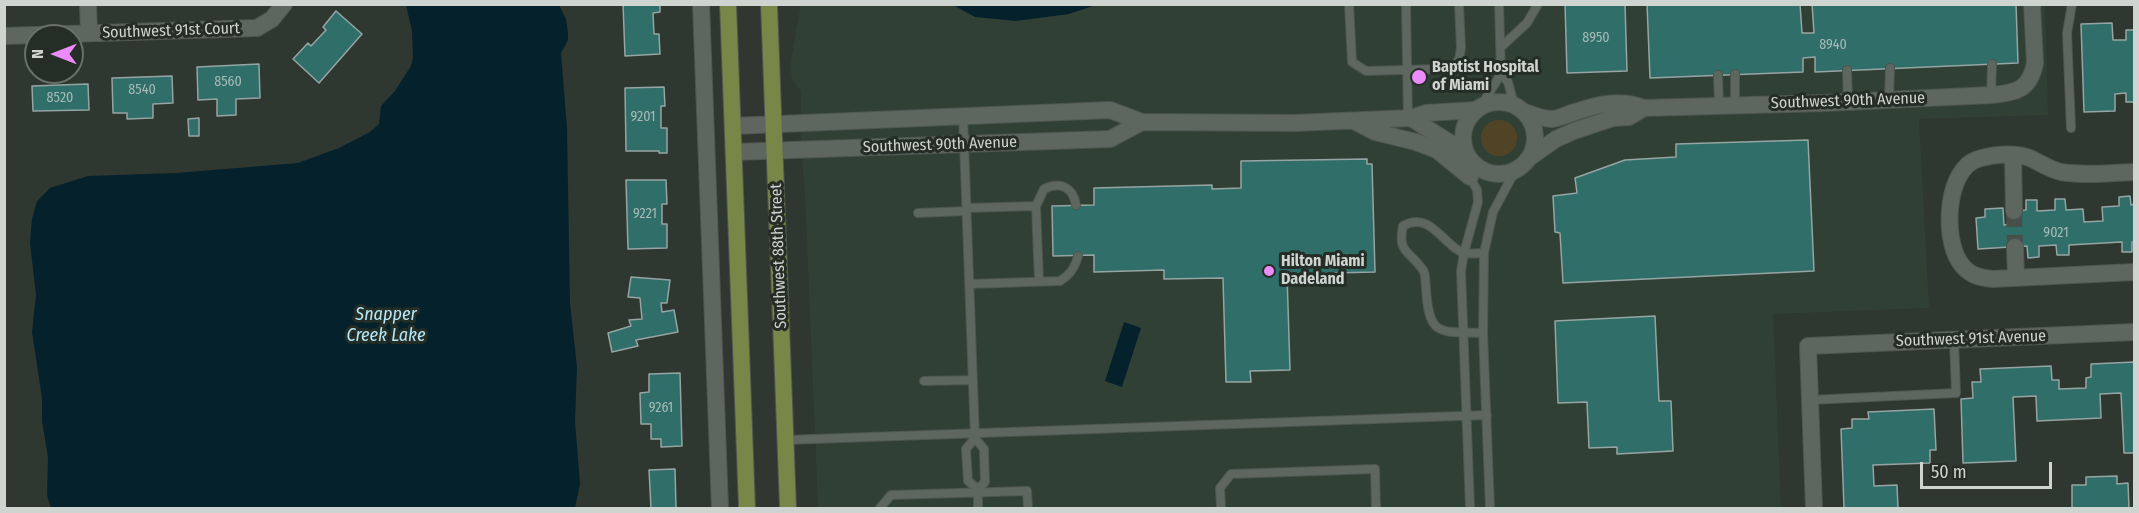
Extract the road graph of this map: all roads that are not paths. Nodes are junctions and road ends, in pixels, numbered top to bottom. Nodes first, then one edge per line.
1 (88, 4) edge
2 (284, 4) edge
3 (701, 4) edge
4 (728, 4) edge
5 (769, 4) edge
6 (1349, 4) edge
7 (1406, 4) edge
8 (1459, 4) edge
9 (1499, 4) edge
10 (1538, 4) edge
11 (2032, 4) edge
12 (2072, 4) edge
13 (89, 33) junction
14 (4, 36) edge
15 (1501, 48) junction
16 (1992, 64) dead end
17 (1890, 68) dead end
18 (1408, 70) junction
19 (1847, 70) dead end
20 (1501, 75) junction
21 (1718, 75) dead end
22 (1734, 75) dead end
23 (1991, 95) junction
24 (1889, 100) junction
25 (1848, 102) junction
26 (1727, 105) junction
27 (1478, 108) junction
28 (1644, 108) junction
29 (1519, 109) junction
30 (963, 116) junction
31 (1410, 118) junction
32 (1354, 120) junction
33 (1142, 122) junction
34 (773, 124) junction
35 (733, 126) junction
36 (2071, 128) dead end
37 (964, 144) junction
38 (774, 151) junction
39 (734, 152) junction
40 (1467, 155) junction
41 (2013, 155) junction
42 (1530, 158) junction
43 (1515, 171) junction
44 (2134, 172) edge
45 (1470, 177) junction
46 (1076, 205) dead end
47 (1036, 206) junction
48 (967, 210) junction
49 (2014, 211) tunnel mouth
50 (918, 213) dead end
51 (2015, 247) tunnel mouth
52 (1464, 253) junction
53 (1484, 253) junction
54 (1078, 256) dead end
55 (2134, 272) edge
56 (2016, 278) junction
57 (1039, 281) junction
58 (969, 284) junction
59 (1462, 332) junction
60 (2134, 332) edge
61 (1483, 333) junction
62 (1954, 340) junction
63 (973, 380) junction
64 (924, 381) dead end
65 (1810, 400) junction
66 (1466, 415) junction
67 (1487, 415) junction
68 (975, 436) junction
69 (785, 440) junction
70 (978, 491) junction
71 (720, 508) edge
72 (747, 508) edge
73 (788, 508) edge
74 (880, 508) edge
75 (978, 508) edge
76 (1028, 508) edge
77 (1221, 508) edge
78 (1376, 508) edge
79 (1470, 508) edge
80 (1490, 508) edge
81 (1814, 508) edge

1 - 13 street
2 - 13 street, Southwest 91st Court
3 - 71 street
4 - 35 main road
5 - 34 main road, Southwest 88th Street
6 - 18 lane
7 - 18 lane
8 - 18 lane
9 - 15 lane
10 - 15 lane
11 - 23 street, Southwest 90th Avenue
12 - 36 lane
13 - 14 street, Southwest 91st Court
15 - 20 lane
16 - 23 lane
17 - 24 lane
18 - 31 lane
19 - 25 lane
20 - 27 lane
20 - 29 lane
21 - 26 lane
22 - 26 lane
23 - 24 street, Southwest 90th Avenue
24 - 25 street, Southwest 90th Avenue
25 - 26 street, Southwest 90th Avenue
26 - 28 street, Southwest 90th Avenue
27 - 29 street
27 - 31 street, Southwest 90th Avenue
27 - 40 street
28 - 29 street, Southwest 90th Avenue
28 - 42 street, Southwest 90th Avenue
29 - 42 street
30 - 33 street, Southwest 90th Avenue
30 - 34 street, Southwest 90th Avenue
30 - 37 lane
31 - 32 street, Southwest 90th Avenue
31 - 40 street
32 - 33 street, Southwest 90th Avenue
32 - 45 street, Southwest 90th Avenue
33 - 37 street, Southwest 90th Avenue
34 - 35 street, Southwest 90th Avenue
34 - 38 main road, Southwest 88th Street
35 - 39 main road
37 - 38 street, Southwest 90th Avenue
37 - 48 lane
38 - 39 street, Southwest 90th Avenue
38 - 69 main road, Southwest 88th Street
39 - 72 main road
40 - 43 street
40 - 45 lane
41 - 44 street
41 - 49 street
41 - 56 street
42 - 43 street
43 - 53 lane
45 - 52 lane
46 - 47 lane
47 - 48 lane
47 - 57 lane
48 - 50 lane
48 - 58 lane
51 - 56 street
52 - 53 lane
52 - 59 lane
52 - 59 lane
53 - 61 lane
54 - 57 lane
55 - 56 street
57 - 58 lane
58 - 63 lane
59 - 61 lane
59 - 66 lane
60 - 62 street, Southwest 91st Avenue
61 - 67 lane
62 - 65 lane
62 - 65 street, Southwest 91st Avenue
63 - 64 lane
63 - 68 lane
65 - 81 street
66 - 67 lane
66 - 68 lane
66 - 79 lane
67 - 80 lane
68 - 69 lane
68 - 70 lane
68 - 70 lane
69 - 73 main road, Southwest 88th Street
70 - 74 lane
70 - 75 lane
70 - 76 lane
77 - 78 lane

